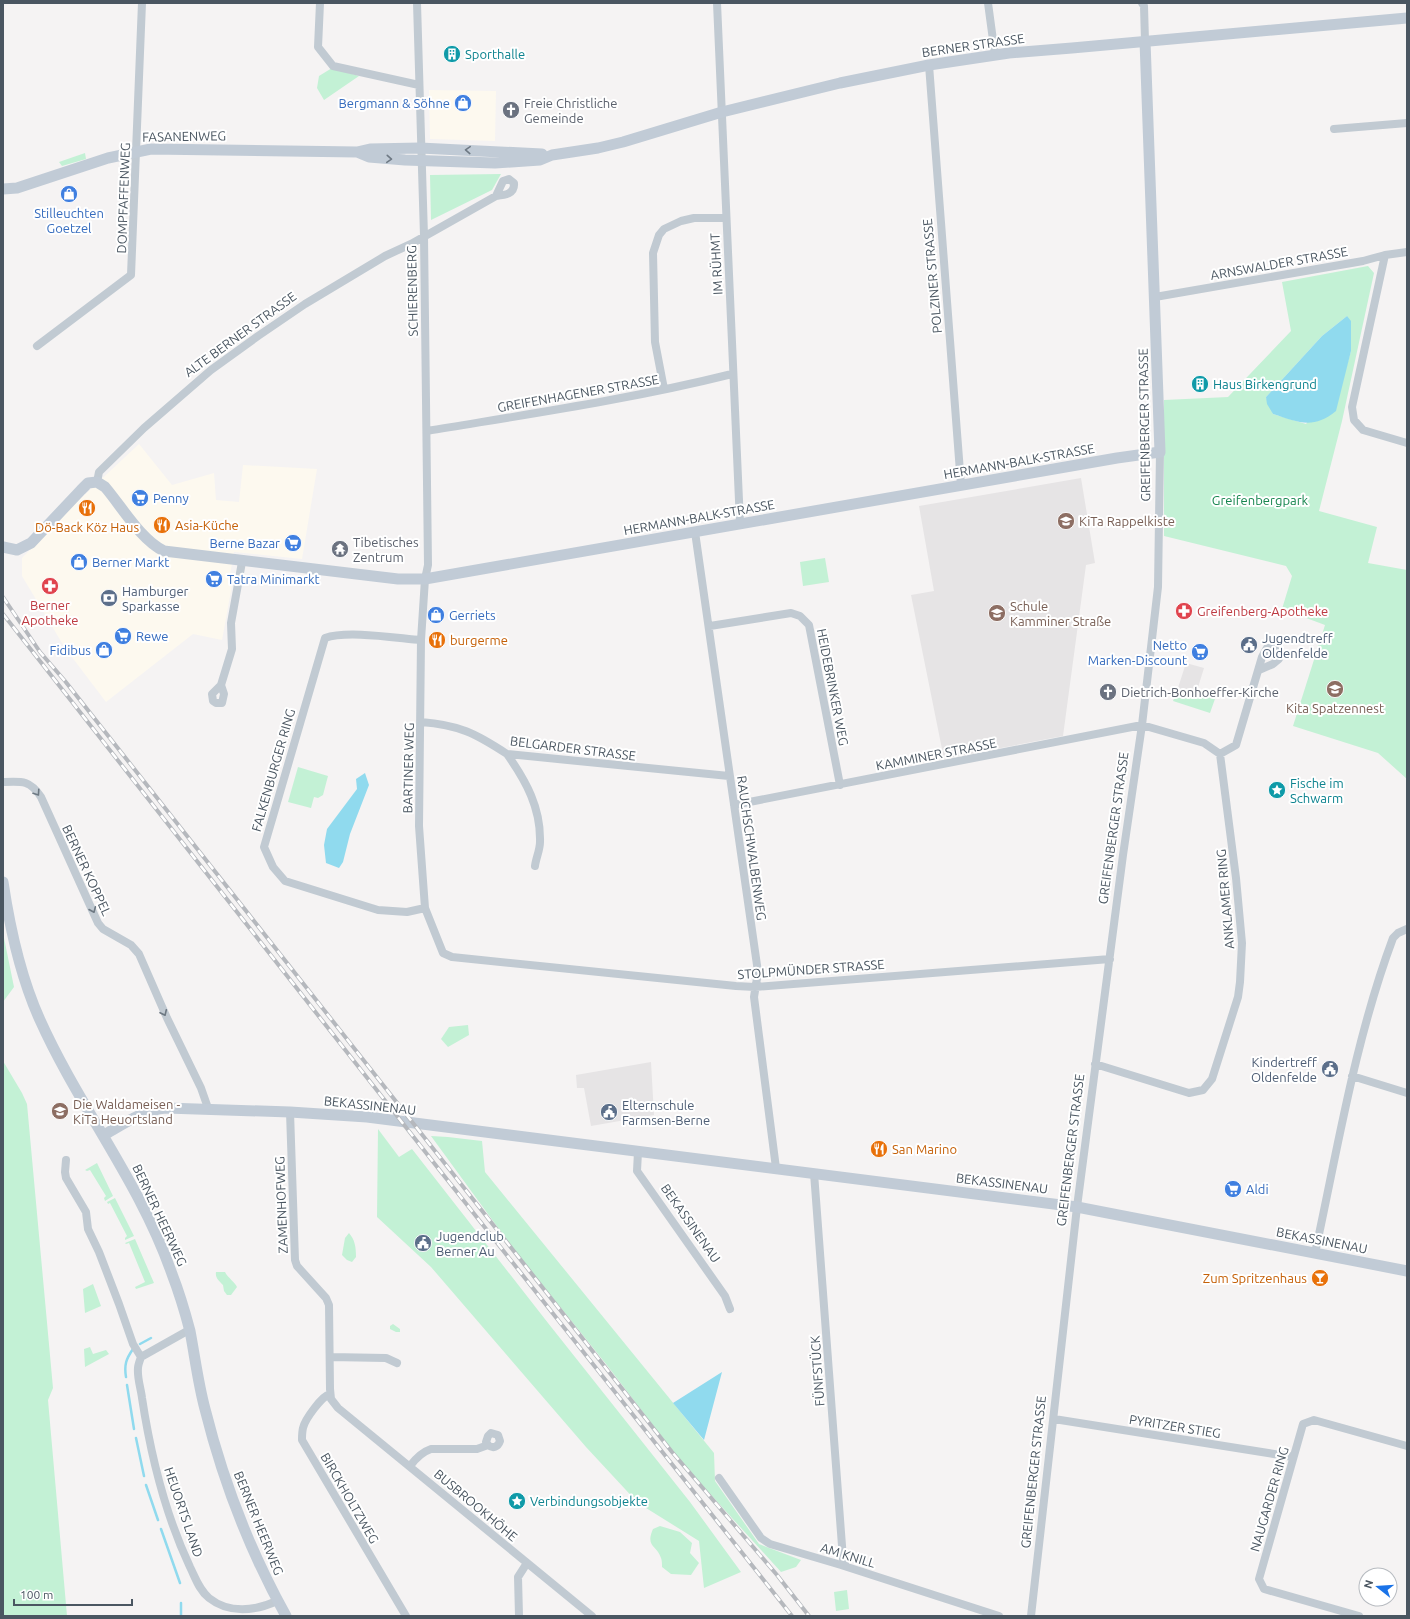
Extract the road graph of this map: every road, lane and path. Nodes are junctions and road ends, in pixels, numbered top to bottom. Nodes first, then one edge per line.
1 (142, 3) edge
2 (320, 3) edge
3 (417, 3) edge
4 (717, 3) edge
5 (988, 3) edge
6 (1142, 3) edge
7 (1407, 18) edge
8 (1145, 41) junction
9 (995, 55) junction
10 (929, 66) junction
11 (419, 85) junction
12 (722, 112) junction
13 (1407, 123) edge
14 (1334, 129) dead end
15 (420, 148) junction
16 (136, 151) junction
17 (357, 152) junction
18 (507, 157) junction
19 (421, 161) junction
20 (17, 188) junction
21 (3, 189) edge
22 (3, 196) edge
23 (496, 196) dead end
24 (726, 218) junction
25 (424, 236) junction
26 (1407, 252) edge
27 (1385, 255) junction
28 (1155, 297) junction
29 (37, 346) dead end
30 (732, 374) junction
31 (664, 390) junction
32 (427, 431) junction
33 (1407, 443) edge
34 (1160, 452) junction
35 (97, 482) junction
36 (961, 485) junction
37 (740, 523) junction
38 (696, 532) junction
39 (3, 547) edge
40 (242, 562) junction
41 (425, 579) junction
42 (710, 626) junction
43 (421, 640) junction
44 (1259, 670) dead end
45 (221, 685) dead end
46 (421, 722) junction
47 (1142, 725) junction
48 (507, 754) junction
49 (1220, 754) junction
50 (729, 776) junction
51 (3, 782) edge
52 (840, 785) junction
53 (734, 805) junction
54 (534, 866) dead end
55 (3, 882) edge
56 (425, 908) junction
57 (1407, 929) edge
58 (443, 953) joint
59 (1110, 958) junction
60 (755, 987) junction
61 (1095, 1064) junction
62 (1352, 1076) junction
63 (1407, 1093) edge
64 (208, 1108) junction
65 (290, 1112) junction
66 (104, 1135) junction
67 (638, 1152) junction
68 (66, 1160) dead end
69 (776, 1168) junction
70 (814, 1173) junction
71 (1077, 1207) junction
72 (1315, 1253) junction
73 (1407, 1271) edge
74 (730, 1309) dead end
75 (189, 1330) junction
76 (141, 1357) junction
77 (330, 1357) junction
78 (397, 1363) dead end
79 (330, 1394) junction
80 (1054, 1419) junction
81 (488, 1445) dead end
82 (1407, 1446) edge
83 (1293, 1457) junction
84 (410, 1466) junction
85 (719, 1478) dead end
86 (527, 1563) junction
87 (846, 1566) junction
88 (278, 1601) junction
89 (286, 1616) edge
90 (406, 1616) edge
91 (519, 1616) edge
92 (592, 1616) edge
93 (999, 1616) edge
94 (1031, 1616) edge
95 (1359, 1616) edge

1 - 16 street, DOMPFAFFENWEG
2 - 11 street
3 - 11 street, SCHIERENBERG
4 - 12 street, IM RÜHMT
5 - 9 street
6 - 8 street
7 - 8 street, BERNER STRASSE
8 - 9 street, BERNER STRASSE
8 - 28 street, GREIFENBERGER STRASSE
9 - 10 street, BERNER STRASSE
10 - 12 street, BERNER STRASSE
10 - 36 street, POLZINER STRASSE
11 - 15 street, SCHIERENBERG
12 - 18 street, BERNER STRASSE
12 - 24 street, IM RÜHMT
13 - 14 street
15 - 17 street, FASANENWEG
18 -> 15 street, FASANENWEG
15 - 19 street, SCHIERENBERG
16 - 17 street, FASANENWEG
16 - 20 street, FASANENWEG
16 - 29 street, DOMPFAFFENWEG
17 -> 19 street, FASANENWEG
18 - 19 street, FASANENWEG
19 - 25 street, SCHIERENBERG
20 - 21 street, FASANENWEG
20 - 22 street, FASANENWEG
23 - 25 street, ALTE BERNER STRASSE
24 - 30 street, IM RÜHMT
24 - 31 street
25 - 32 street, SCHIERENBERG
25 - 35 street, ALTE BERNER STRASSE
26 - 27 street, ARNSWALDER STRASSE
27 - 28 street, ARNSWALDER STRASSE
27 - 33 street
28 - 34 street, GREIFENBERGER STRASSE
30 - 31 street, GREIFENHAGENER STRASSE
30 - 37 street, IM RÜHMT
31 - 32 street, GREIFENHAGENER STRASSE
32 - 41 street, SCHIERENBERG
34 - 36 street, HERMANN-BALK-STRASSE
34 - 47 street, GREIFENBERGER STRASSE
35 - 39 street
35 - 40 street, HERMANN-BALK-STRASSE
36 - 37 street, HERMANN-BALK-STRASSE
37 - 38 street, HERMANN-BALK-STRASSE
38 - 41 street, HERMANN-BALK-STRASSE
38 - 42 street, RAUCHSCHWALBENWEG
40 - 41 street, HERMANN-BALK-STRASSE
40 - 45 street
41 - 43 street, BARTINER WEG
42 - 50 street, RAUCHSCHWALBENWEG
42 - 52 street, HEIDEBRINKER WEG
43 - 46 street, BARTINER WEG
43 - 56 street, FALKENBURGER RING
44 - 49 street
46 - 48 street, BELGARDER STRASSE
46 - 56 street, BARTINER WEG
47 - 49 street
47 - 52 street, KAMMINER STRASSE
47 - 59 street, GREIFENBERGER STRASSE
48 - 50 street, BELGARDER STRASSE
48 - 54 street
49 - 61 street, ANKLAMER RING
50 - 53 street, RAUCHSCHWALBENWEG
51 -> 64 street, BERNER KOPPEL
52 - 53 street, KAMMINER STRASSE
53 - 60 street, RAUCHSCHWALBENWEG
55 - 66 street, BERNER HEERWEG
56 - 58 street, BARTINER WEG
57 - 62 street
58 - 60 street, STOLPMÜNDER STRASSE
59 - 60 street, STOLPMÜNDER STRASSE
59 - 61 street, GREIFENBERGER STRASSE
60 - 69 street, RAUCHSCHWALBENWEG
61 - 71 street, GREIFENBERGER STRASSE
62 - 63 street
62 - 72 street
64 - 65 street, BEKASSINENAU
64 - 66 street, BEKASSINENAU
65 - 67 street, BEKASSINENAU
65 - 77 street, ZAMENHOFWEG
66 - 75 street, BERNER HEERWEG
67 - 69 street, BEKASSINENAU
67 - 74 street, BEKASSINENAU
68 - 76 street
69 - 70 street, BEKASSINENAU
70 - 71 street, BEKASSINENAU
70 - 87 street, FÜNFSTÜCK
71 - 72 street, BEKASSINENAU
71 - 80 street, GREIFENBERGER STRASSE
72 - 73 street, BEKASSINENAU
75 - 76 street
75 - 88 street, BERNER HEERWEG
76 - 88 street, HEUORTS LAND
77 - 78 street
77 - 79 street, ZAMENHOFWEG
79 - 84 street, BUSBROOKHÖHE
79 - 90 street, BIRCKHOLTZWEG
80 - 83 street, PYRITZER STIEG
80 - 94 street, GREIFENBERGER STRASSE
81 - 84 street, BUSBROOKHÖHE
82 - 83 street, NAUGARDER RING
83 - 95 street, NAUGARDER RING
84 - 86 street, BUSBROOKHÖHE
85 - 87 street, AM KNILL
86 - 91 street
86 - 92 street, BUSBROOKHÖHE
87 - 93 street, AM KNILL
88 - 89 street, BERNER HEERWEG

